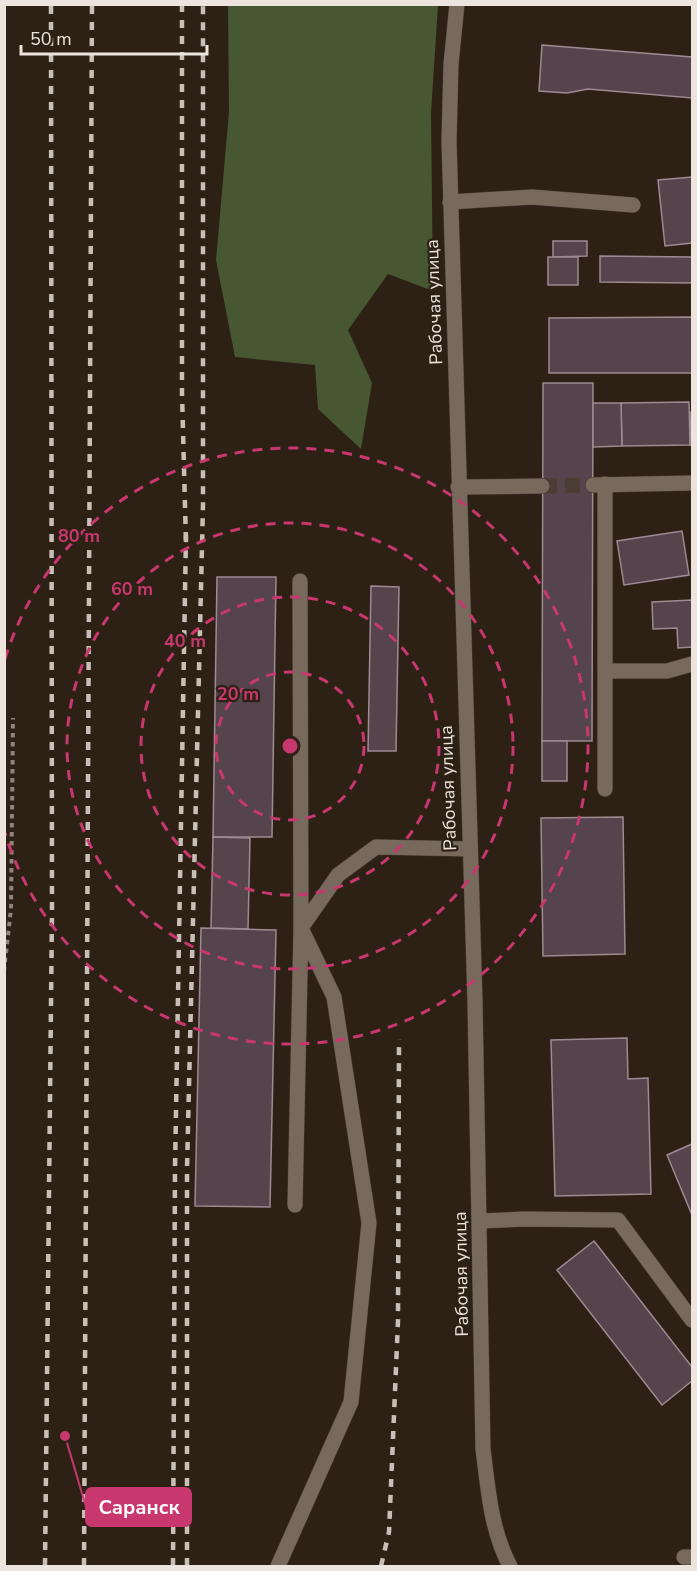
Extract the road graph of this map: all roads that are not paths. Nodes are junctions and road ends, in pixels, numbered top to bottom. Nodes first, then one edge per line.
1 (457, 4) edge
2 (450, 202) junction
3 (633, 205) dead end
4 (693, 483) edge
5 (542, 486) tunnel mouth
6 (458, 487) junction
7 (300, 581) dead end
8 (693, 664) edge
9 (607, 671) junction
10 (604, 789) dead end
11 (470, 849) junction
12 (302, 928) junction
13 (295, 1204) dead end
14 (480, 1221) junction
15 (693, 1320) edge
16 (278, 1566) edge
17 (510, 1566) edge

1 - 2 street, Рабочая улица
2 - 3 street
2 - 6 street, Рабочая улица
4 - 9 street
5 - 6 street
6 - 11 street, Рабочая улица
7 - 12 street
8 - 9 street
9 - 10 street
11 - 12 street
11 - 14 street, Рабочая улица
12 - 13 street
12 - 16 street
14 - 15 street
14 - 17 street, Рабочая улица

